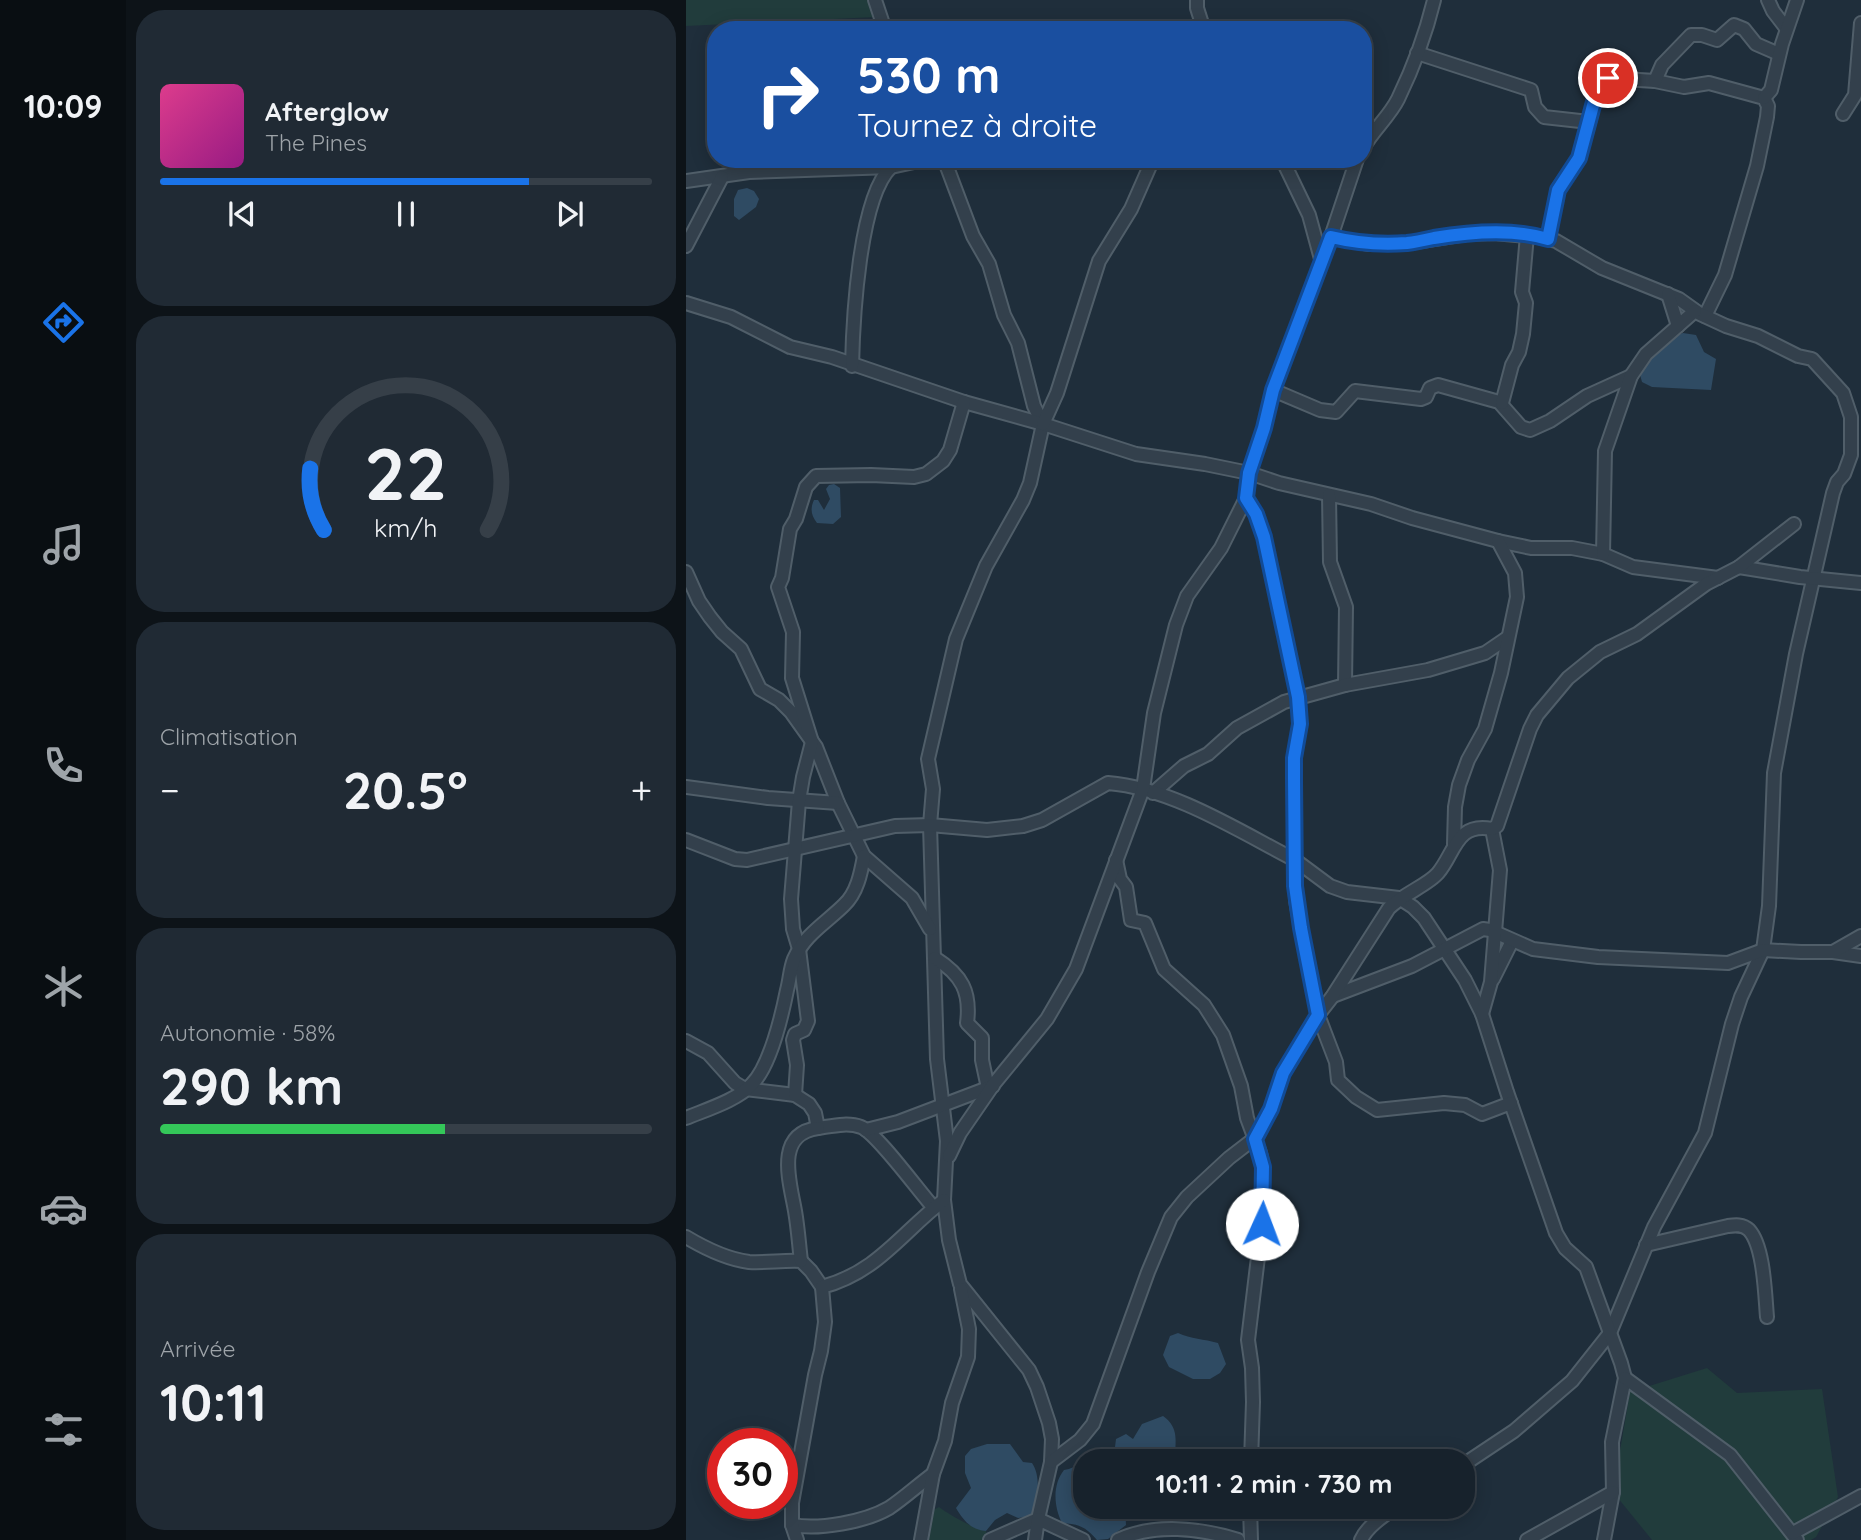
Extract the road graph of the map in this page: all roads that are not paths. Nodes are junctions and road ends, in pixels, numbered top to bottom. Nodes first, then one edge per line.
1 (874, 0) edge
2 (1434, 0) edge
3 (1768, 0) edge
4 (1797, 0) edge
5 (1197, 4) edge
6 (881, 21) edge
7 (1202, 21) edge
8 (1861, 23) edge
9 (1786, 29) junction
10 (1861, 31) edge
11 (1417, 53) junction
12 (1779, 54) junction
13 (1655, 80) junction
14 (1764, 98) junction
15 (1843, 114) dead end
16 (1589, 122) junction
17 (1372, 136) edge
18 (748, 168) edge
19 (890, 168) edge
20 (947, 168) edge
21 (1149, 168) edge
22 (1286, 168) edge
23 (1354, 168) edge
24 (722, 177) junction
25 (686, 181) edge
26 (1527, 235) junction
27 (1331, 237) junction
28 (1548, 239) junction
29 (686, 246) edge
30 (1321, 259) junction
31 (1668, 294) junction
32 (686, 303) edge
33 (1700, 313) junction
34 (1678, 326) junction
35 (852, 366) junction
36 (1631, 376) junction
37 (1273, 390) junction
38 (964, 402) junction
39 (1502, 403) junction
40 (1044, 424) junction
41 (1856, 458) edge
42 (1249, 473) junction
43 (1329, 495) junction
44 (1246, 498) junction
45 (1794, 524) dead end
46 (1498, 541) junction
47 (1603, 554) junction
48 (1739, 567) junction
49 (686, 572) edge
50 (1813, 577) junction
51 (1718, 578) junction
52 (1861, 583) edge
53 (1507, 638) junction
54 (1345, 685) junction
55 (1298, 697) junction
56 (812, 742) junction
57 (686, 787) edge
58 (1148, 791) junction
59 (799, 801) junction
60 (838, 803) junction
61 (930, 825) junction
62 (1492, 829) junction
63 (855, 836) junction
64 (686, 840) edge
65 (1454, 844) junction
66 (795, 847) junction
67 (864, 856) junction
68 (1115, 859) junction
69 (1295, 860) junction
70 (1399, 898) junction
71 (1496, 933) junction
72 (933, 936) junction
73 (1861, 936) edge
74 (1512, 941) junction
75 (799, 949) junction
76 (1445, 950) junction
77 (1763, 950) junction
78 (1833, 952) junction
79 (1861, 956) edge
80 (935, 958) junction
81 (1491, 982) junction
82 (1332, 997) junction
83 (1482, 1014) junction
84 (1318, 1015) junction
85 (686, 1041) edge
86 (990, 1087) junction
87 (745, 1089) junction
88 (795, 1096) junction
89 (1511, 1103) junction
90 (943, 1105) junction
91 (686, 1118) edge
92 (818, 1128) junction
93 (866, 1130) junction
94 (1255, 1139) junction
95 (947, 1163) junction
96 (939, 1204) junction
97 (686, 1237) edge
98 (1646, 1245) junction
99 (801, 1261) junction
100 (960, 1284) junction
101 (822, 1287) junction
102 (1767, 1317) dead end
103 (1610, 1333) junction
104 (1625, 1378) junction
105 (1251, 1449) edge
106 (1475, 1457) edge
107 (1051, 1462) junction
108 (933, 1474) junction
109 (1614, 1492) junction
110 (1861, 1496) edge
111 (1038, 1519) junction
112 (1250, 1519) edge
113 (1381, 1519) edge
114 (792, 1525) junction
115 (1795, 1537) edge
116 (797, 1540) edge
117 (921, 1540) edge
118 (990, 1540) edge
119 (1035, 1540) edge
120 (1083, 1540) edge
121 (1118, 1540) edge
122 (1238, 1540) edge
123 (1251, 1540) edge
124 (1361, 1540) edge
125 (1528, 1540) edge
126 (1604, 1540) edge

1 - 6 street
2 - 11 street
3 - 9 street
4 - 9 street
5 - 7 street
8 - 10 street
9 - 12 street
10 - 15 street
11 - 16 street
11 - 17 street
12 - 13 street
12 - 14 street
13 - 14 street
13 - 16 street
14 - 33 street
16 - 28 street
18 - 24 street
19 - 35 street
20 - 40 street
21 - 40 street
22 - 30 street
23 - 27 street
24 - 25 street
24 - 29 street
26 - 27 street
26 - 28 street
26 - 39 street
27 - 30 street
28 - 31 street
30 - 37 street
31 - 33 street
31 - 34 street
32 - 35 street
33 - 34 street
33 - 41 street
34 - 36 street
35 - 38 street
36 - 39 street
36 - 47 street
37 - 39 street
37 - 42 street
38 - 40 street
38 - 56 street
40 - 42 street
40 - 61 street
41 - 50 street
42 - 43 street
42 - 44 street
43 - 46 street
43 - 54 street
44 - 55 street
44 - 58 street
45 - 48 street
46 - 47 street
46 - 53 street
47 - 51 street
48 - 50 street
48 - 51 street
49 - 56 street
50 - 52 street
50 - 77 street
51 - 62 street
53 - 54 street
53 - 65 street
54 - 55 street
55 - 58 street
55 - 69 street
56 - 59 street
56 - 60 street
57 - 59 street
58 - 61 street
58 - 68 street
58 - 69 street
59 - 60 street
59 - 66 street
60 - 63 street
61 - 63 street
61 - 72 street
62 - 65 street
62 - 71 street
63 - 66 street
63 - 67 street
64 - 66 street
65 - 70 street
66 - 75 street
67 - 72 street
67 - 75 street
68 - 86 street
68 - 94 street
69 - 70 street
69 - 84 street
70 - 76 street
70 - 82 street
71 - 74 street
71 - 76 street
71 - 81 street
72 - 80 street
73 - 78 street
74 - 77 street
74 - 81 street
75 - 87 street
75 - 88 street
76 - 82 street
76 - 83 street
77 - 78 street
77 - 98 street
78 - 79 street
80 - 86 street
80 - 90 street
81 - 83 street
82 - 84 street
83 - 89 street
84 - 89 street
84 - 94 street
85 - 87 street
86 - 90 street
86 - 95 street
87 - 88 street
87 - 91 street
88 - 92 street
89 - 103 street
90 - 93 street
90 - 95 street
92 - 93 street
92 - 99 street
93 - 96 street
94 - 105 street
94 - 107 street
95 - 96 street
96 - 100 street
96 - 101 street
97 - 99 street
98 - 102 street
98 - 103 street
99 - 101 street
100 - 107 street
100 - 108 street
101 - 114 street
103 - 104 street
103 - 106 street
104 - 109 street
104 - 115 street
107 - 111 street
108 - 114 street
108 - 117 street
109 - 125 street
109 - 126 street
110 - 115 street
111 - 118 street
111 - 119 street
111 - 120 street
112 - 123 street
113 - 124 street
114 - 116 street
121 - 122 street

